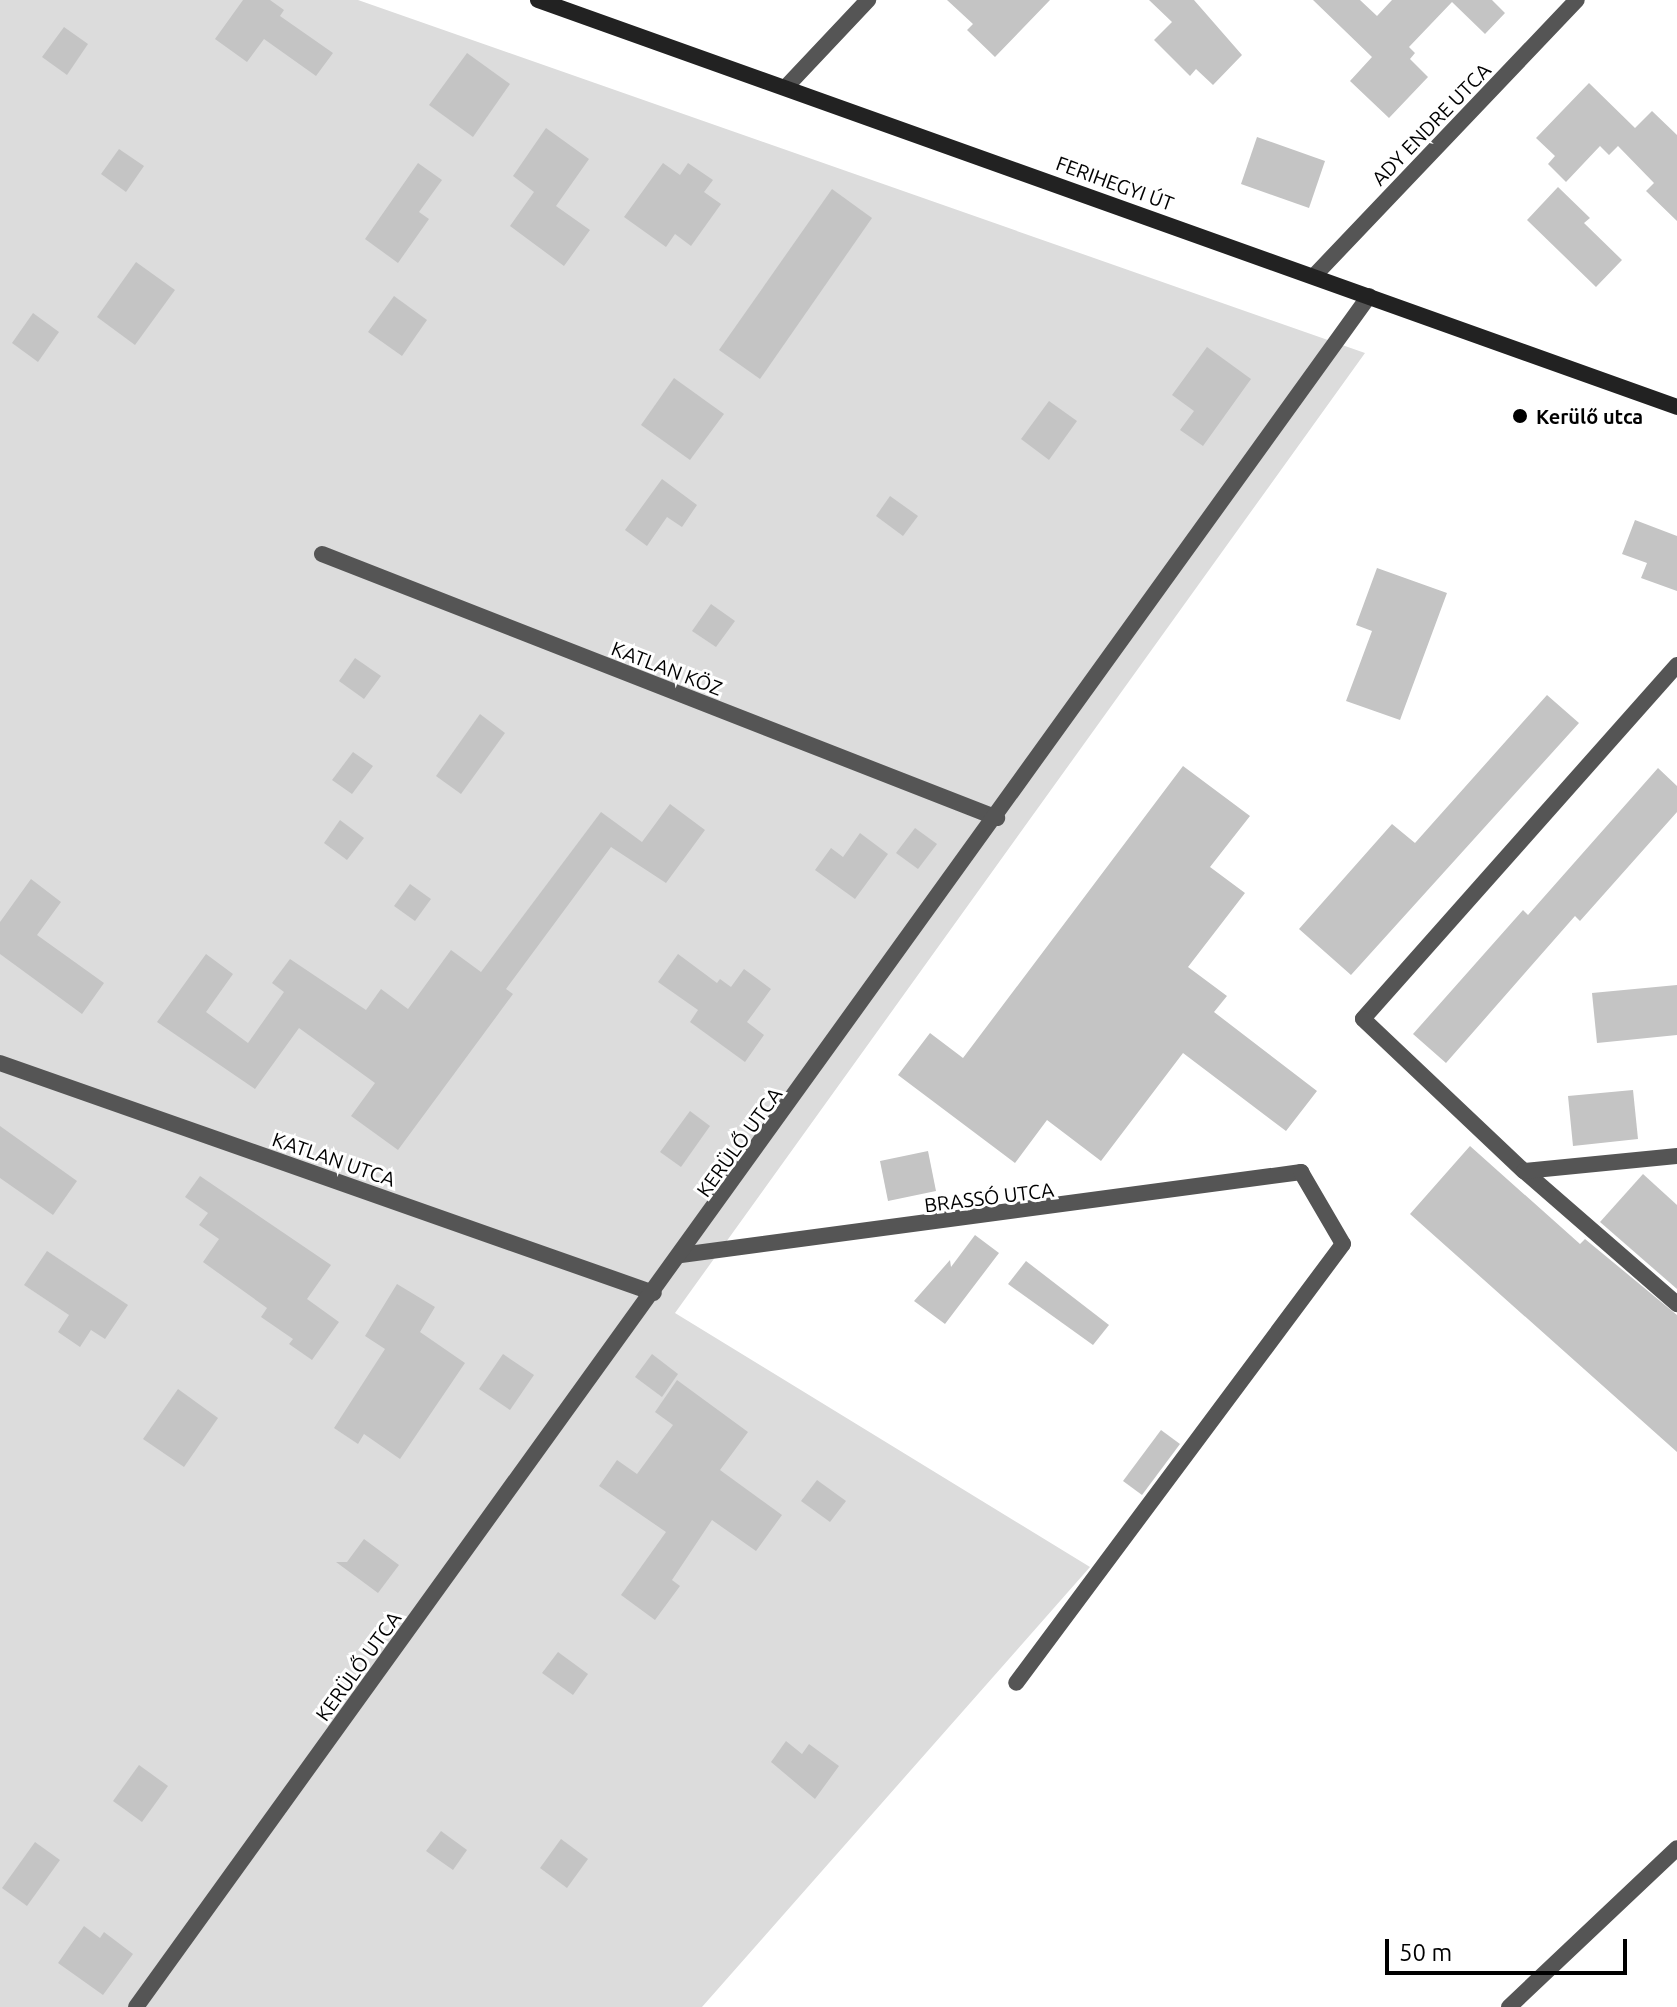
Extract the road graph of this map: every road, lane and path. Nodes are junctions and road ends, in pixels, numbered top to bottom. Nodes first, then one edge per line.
1 (538, 0) edge
2 (868, 0) edge
3 (1577, 0) edge
4 (786, 87) junction
5 (1314, 276) junction
6 (1369, 296) junction
7 (1677, 407) edge
8 (322, 554) dead end
9 (1677, 665) edge
10 (997, 818) junction
11 (0, 1063) edge
12 (1677, 1156) edge
13 (1524, 1171) junction
14 (681, 1255) junction
15 (654, 1293) junction
16 (1677, 1304) edge
17 (1016, 1683) dead end
18 (1677, 1848) edge
19 (136, 2007) edge
20 (1509, 2007) edge

1 - 4 main road, FERIHEGYI ÚT
2 - 4 street
3 - 5 street, ADY ENDRE UTCA
4 - 5 main road, FERIHEGYI ÚT
5 - 6 main road, FERIHEGYI ÚT
6 - 7 main road, FERIHEGYI ÚT
6 - 10 street, KERÜLŐ UTCA
8 - 10 street, KATLAN KÖZ
9 - 13 street
10 - 14 street, KERÜLŐ UTCA
11 - 15 street, KATLAN UTCA
12 - 13 street
13 - 16 street
14 - 15 street, KERÜLŐ UTCA
14 - 17 street, BRASSÓ UTCA
15 - 19 street, KERÜLŐ UTCA
18 - 20 street

